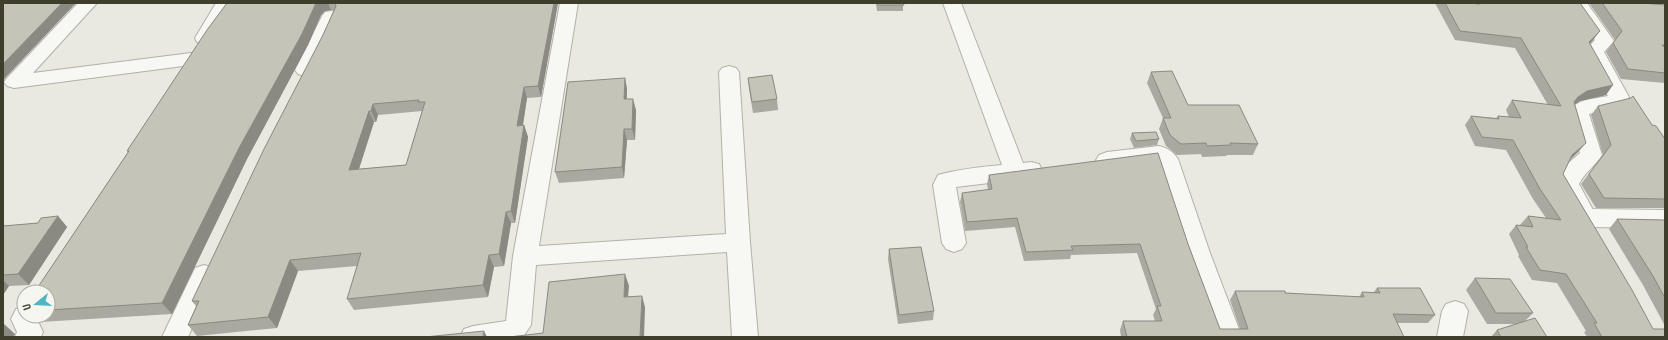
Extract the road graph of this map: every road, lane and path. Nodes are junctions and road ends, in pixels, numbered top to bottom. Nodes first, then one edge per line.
1 (88, 3) edge
2 (226, 3) edge
3 (569, 3) edge
4 (952, 3) edge
5 (1578, 3) edge
6 (331, 16) edge
7 (191, 59) junction
8 (729, 72) dead end
9 (178, 79) edge
10 (296, 89) edge
11 (1091, 162) edge
12 (1053, 167) edge
13 (1015, 172) junction
14 (1588, 218) junction
15 (1665, 219) edge
16 (1600, 239) edge
17 (738, 242) junction
18 (954, 243) dead end
19 (525, 256) junction
20 (212, 259) edge
21 (1455, 311) dead end
22 (26, 324) edge
23 (28, 337) edge
24 (175, 337) edge
25 (473, 337) edge
26 (745, 337) edge
27 (1229, 337) edge
28 (1450, 337) edge

1 - 7 street
2 - 7 street
3 - 19 street
4 - 13 street
5 - 14 street
6 - 10 street
7 - 9 street
8 - 17 street
11 - 27 street
12 - 13 street
13 - 18 street
14 - 15 street
14 - 16 street
17 - 19 street
17 - 26 street
19 - 25 street
20 - 24 street
21 - 28 street
22 - 23 street

